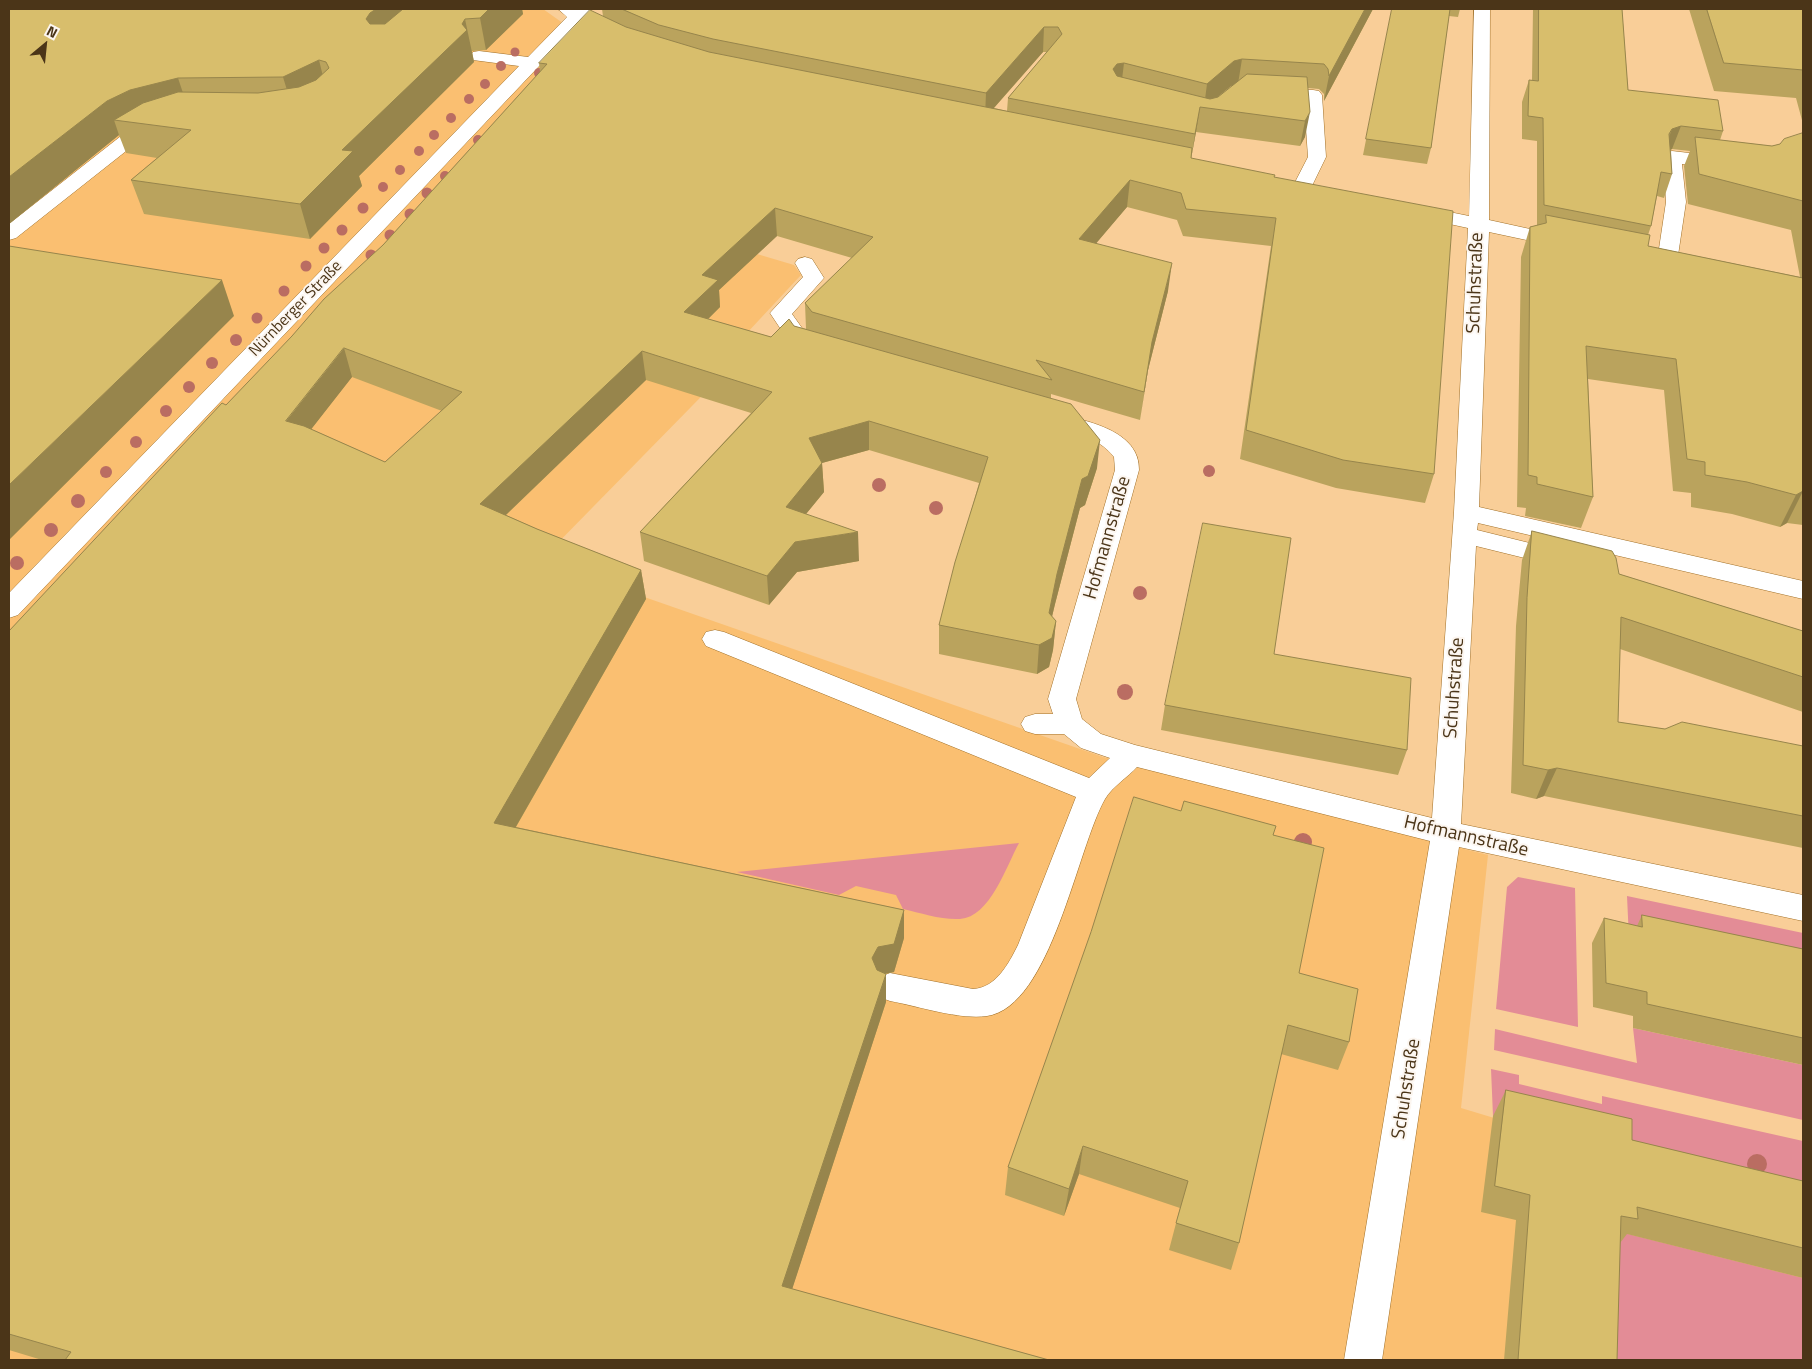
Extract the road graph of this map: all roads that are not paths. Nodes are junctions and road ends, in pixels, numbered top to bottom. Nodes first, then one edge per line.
1 (1482, 9) edge
2 (576, 11) edge
3 (629, 44) edge
4 (479, 56) edge
5 (538, 56) junction
6 (1257, 92) edge
7 (172, 120) edge
8 (1740, 165) edge
9 (1322, 192) edge
10 (1396, 207) edge
11 (1478, 224) junction
12 (9, 234) edge
13 (1583, 246) edge
14 (1667, 262) edge
15 (805, 263) dead end
16 (832, 355) edge
17 (1040, 416) edge
18 (1466, 524) junction
19 (1584, 565) edge
20 (1803, 590) edge
21 (9, 609) edge
22 (715, 640) dead end
23 (1035, 724) dead end
24 (1070, 724) junction
25 (1132, 755) junction
26 (1093, 792) junction
27 (1446, 833) junction
28 (1803, 908) edge
29 (890, 987) dead end
30 (1363, 1360) edge

1 - 11 street, Schuhstraße
2 - 3 street
2 - 5 street, Nürnberger Straße
4 - 5 street
5 - 21 street, Nürnberger Straße
6 - 9 street
7 - 12 street
8 - 14 street
10 - 11 street
11 - 13 street
11 - 18 street, Schuhstraße
15 - 16 street
17 - 24 street, Hofmannstraße
18 - 19 street
18 - 20 street
18 - 27 street, Schuhstraße
22 - 26 street
23 - 24 street
24 - 25 street, Hofmannstraße
25 - 26 street
25 - 27 street, Hofmannstraße
26 - 29 street
27 - 28 street, Hofmannstraße
27 - 30 street, Schuhstraße

